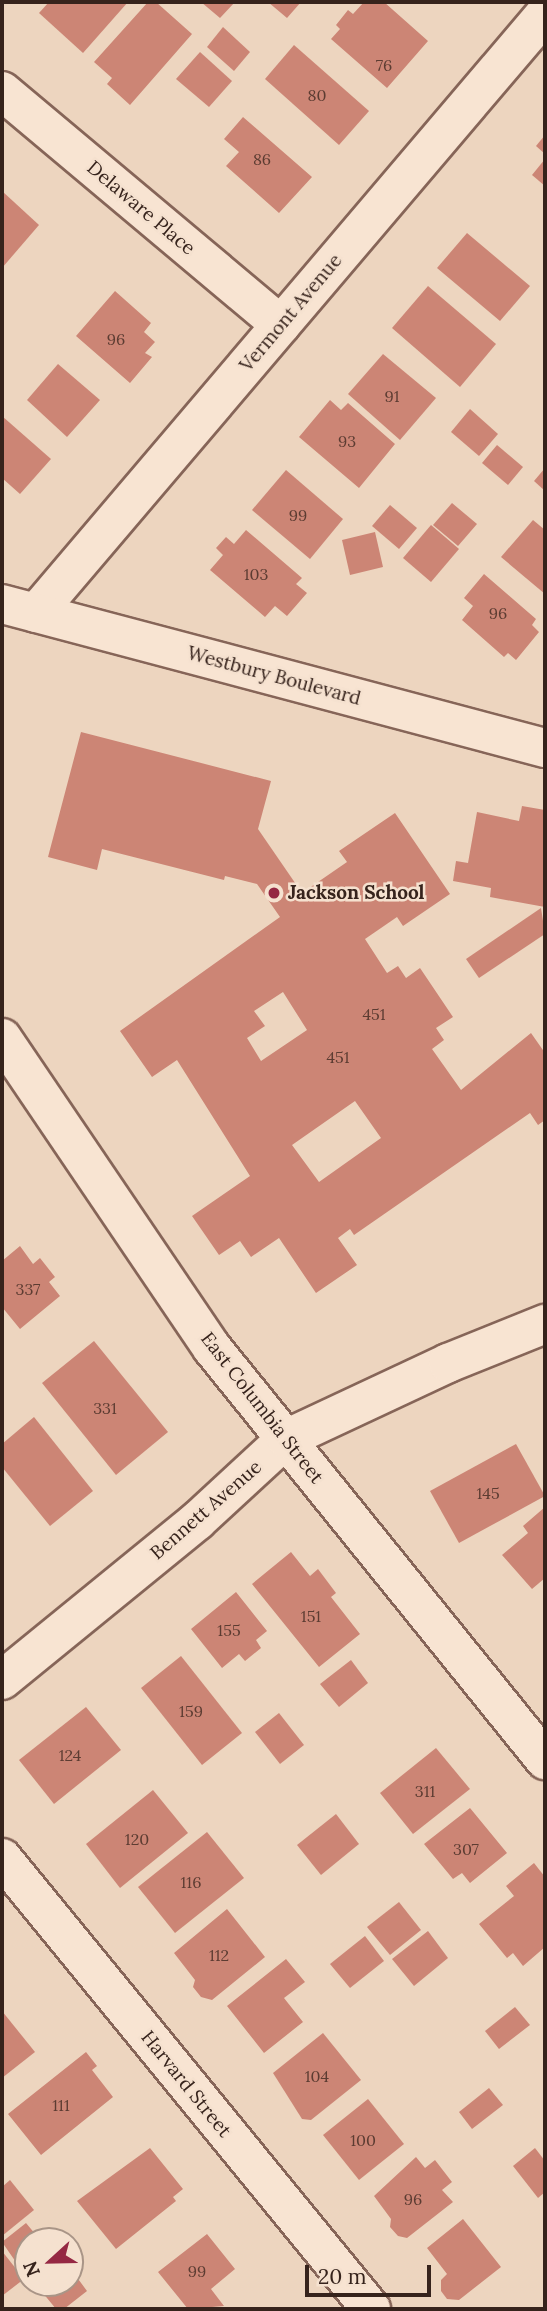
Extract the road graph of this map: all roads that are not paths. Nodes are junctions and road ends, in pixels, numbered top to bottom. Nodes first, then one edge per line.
1 (545, 14) edge
2 (2, 92) edge
3 (281, 325) junction
4 (19, 608) edge
5 (545, 748) edge
6 (2, 1038) edge
7 (545, 1324) edge
8 (286, 1439) junction
9 (2, 1680) edge
10 (545, 1760) edge
11 (2, 1858) edge
12 (371, 2309) edge

1 - 3 street, Vermont Avenue
2 - 3 street, Delaware Place
3 - 4 street, Vermont Avenue
4 - 5 street, Westbury Boulevard
6 - 8 street, East Columbia Street
7 - 8 street, Bennett Avenue
8 - 9 street, Bennett Avenue
8 - 10 street, East Columbia Street
11 - 12 street, Harvard Street

